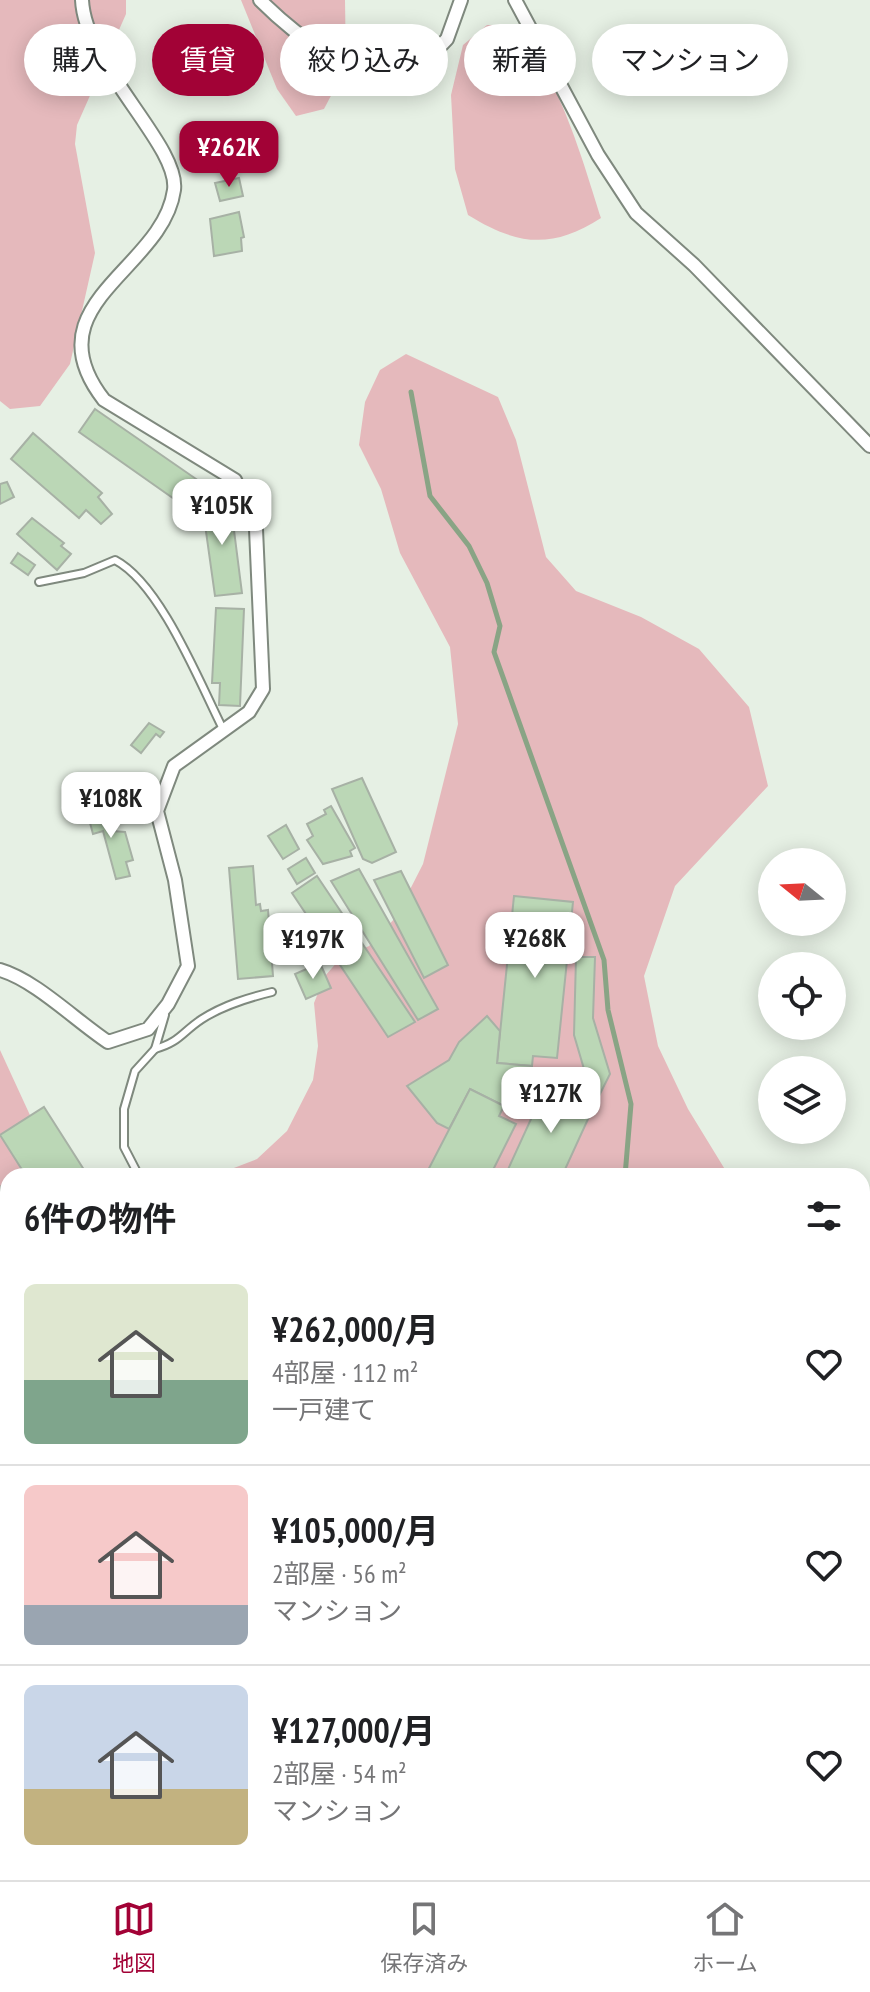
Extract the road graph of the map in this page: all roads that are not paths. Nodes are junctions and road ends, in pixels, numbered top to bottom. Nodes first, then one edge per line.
1 (82, 0) edge
2 (260, 0) edge
3 (461, 0) edge
4 (515, 0) edge
5 (870, 446) edge
6 (39, 582) dead end
7 (224, 731) junction
8 (0, 970) edge
9 (272, 992) dead end
10 (168, 1004) junction
11 (155, 1049) junction
12 (135, 1168) edge

1 - 7 street
2 - 3 street
4 - 5 street
6 - 7 lane
7 - 10 street
8 - 10 street
9 - 11 lane
10 - 11 lane
11 - 12 lane

